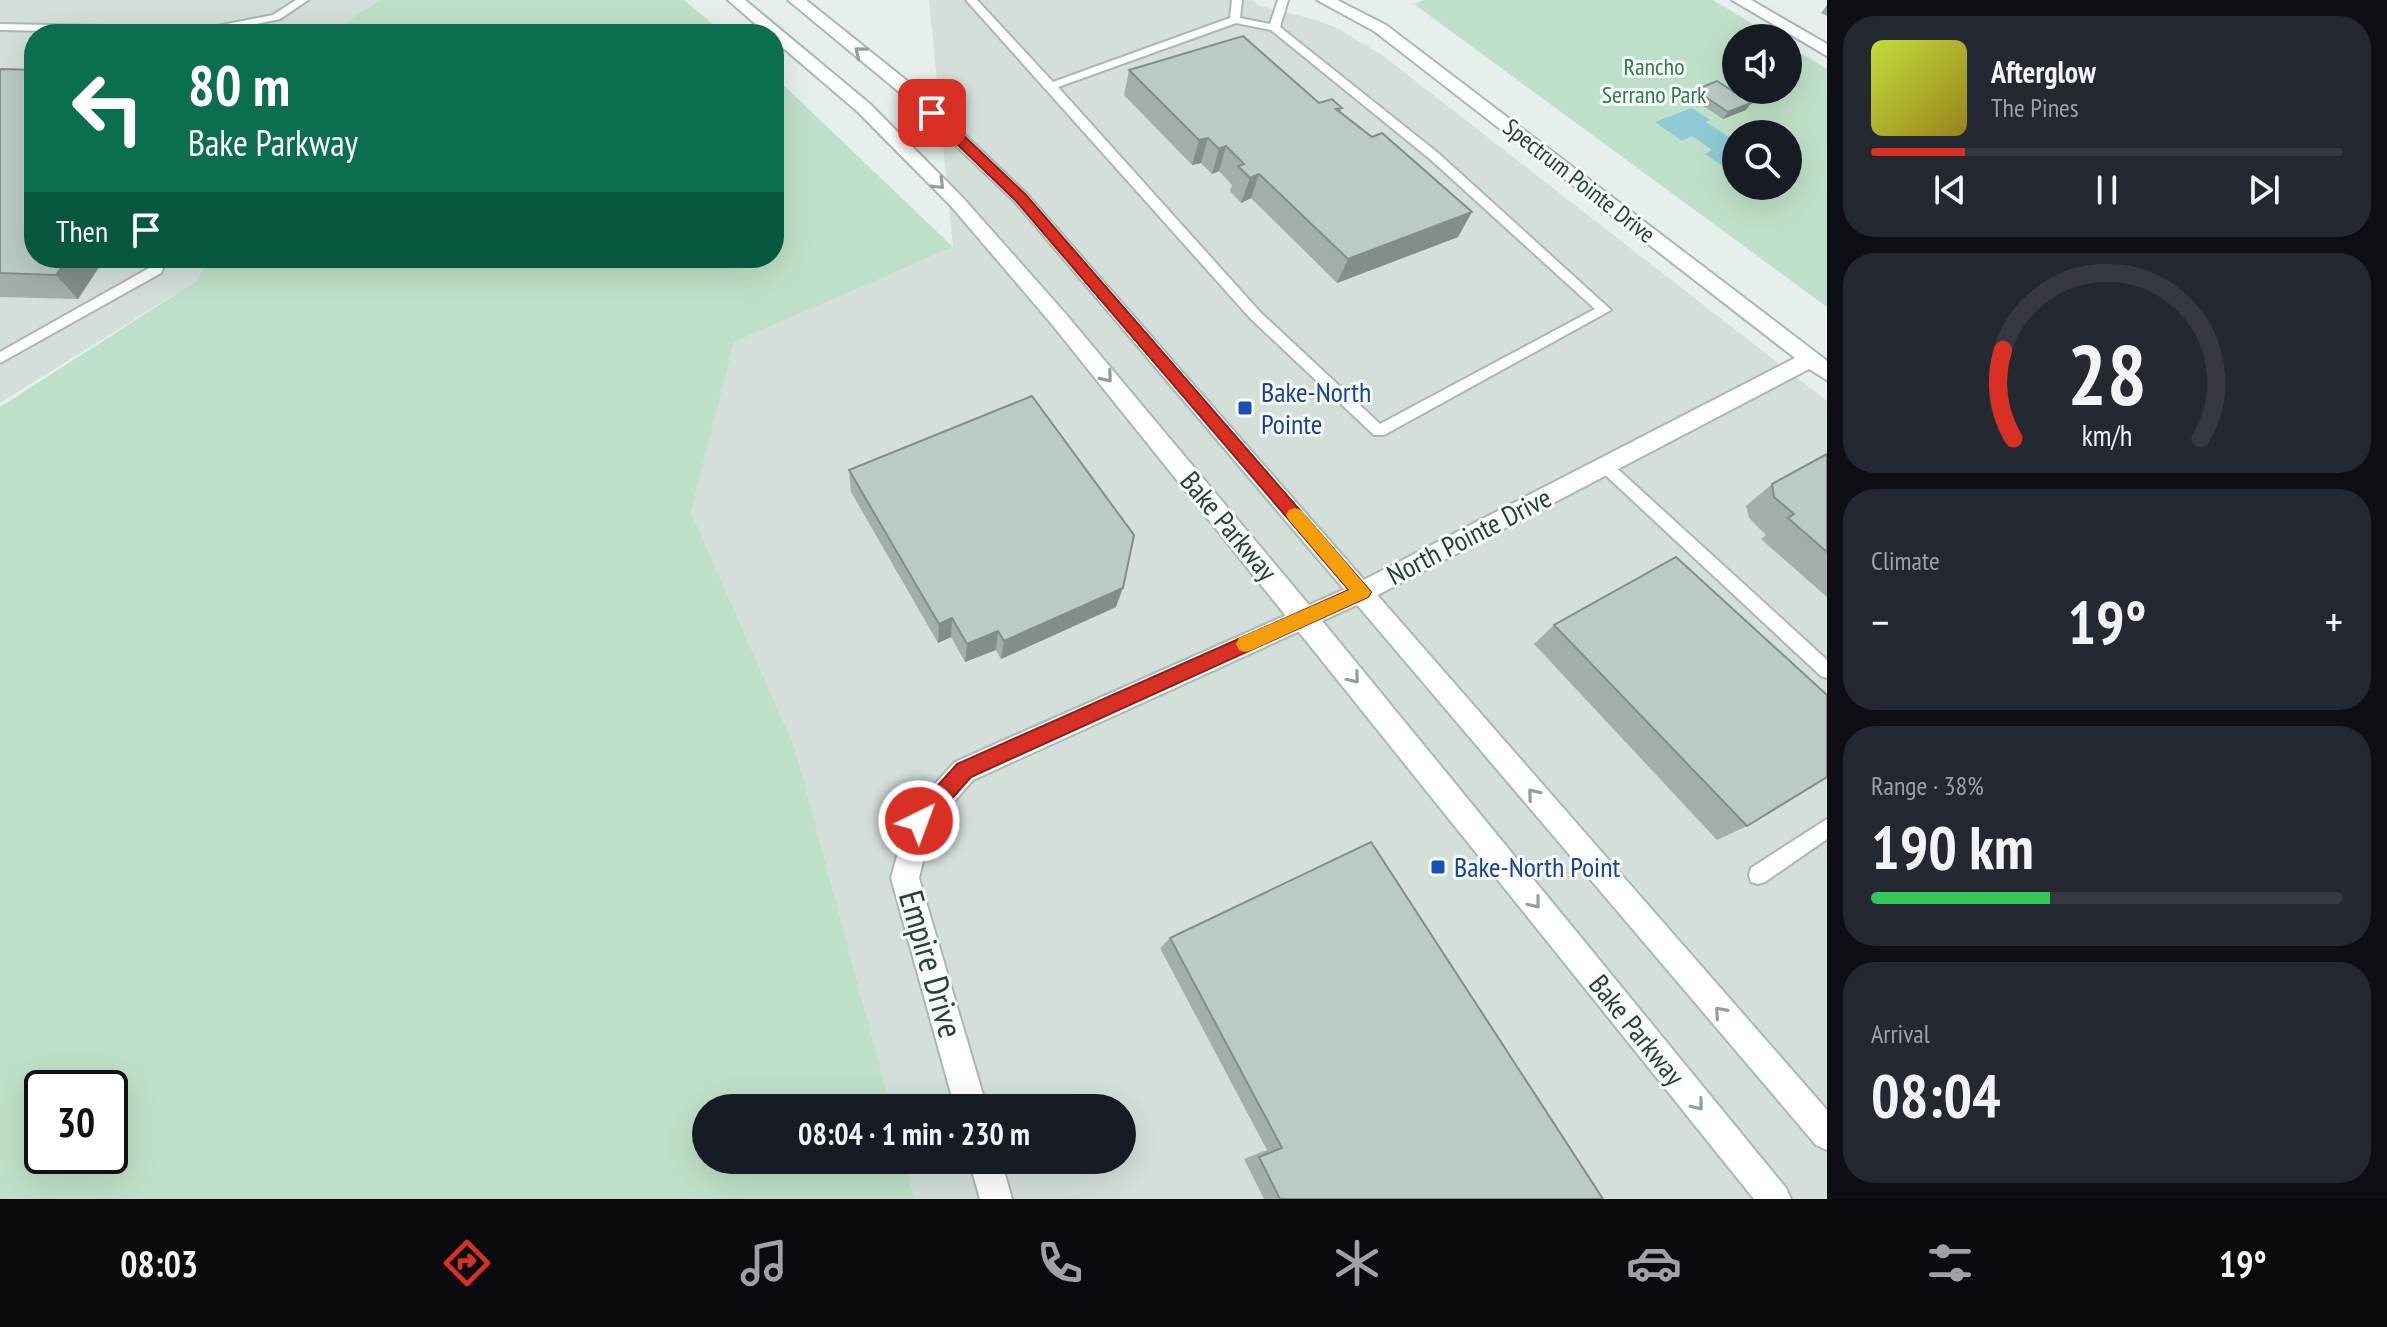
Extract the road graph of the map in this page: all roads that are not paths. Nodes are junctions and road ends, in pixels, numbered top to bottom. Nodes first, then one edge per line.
1 (303, 0) edge
2 (736, 0) edge
3 (796, 0) edge
4 (971, 0) edge
5 (1237, 0) edge
6 (1283, 0) edge
7 (1325, 0) edge
8 (1740, 0) edge
9 (1235, 20) junction
10 (242, 24) edge
11 (764, 24) edge
12 (0, 27) edge
13 (24, 27) edge
14 (1274, 28) junction
15 (784, 40) edge
16 (1827, 51) edge
17 (1051, 86) junction
18 (157, 268) edge
19 (0, 358) edge
20 (1819, 366) edge
21 (1605, 466) junction
22 (1362, 592) junction
23 (1305, 618) junction
24 (1827, 671) edge
25 (919, 821) joint
26 (1827, 828) edge
27 (1758, 875) dead end
28 (967, 1094) edge
29 (1827, 1134) edge
30 (989, 1174) edge
31 (996, 1199) edge
32 (1775, 1199) edge

1 - 10 lane
2 -> 11 main road, Bake Parkway
22 -> 3 main road, Bake Parkway
4 - 17 lane
5 - 9 lane
6 - 14 lane
7 - 20 main road, Spectrum Pointe Drive
8 - 16 main road
9 - 14 lane
9 - 17 lane
12 - 13 lane
14 - 17 lane
15 -> 23 main road, Bake Parkway
18 - 19 lane
20 - 21 main road, North Pointe Drive
21 - 22 main road, North Pointe Drive
21 - 24 lane
22 - 23 main road, North Pointe Drive
29 -> 22 main road, Bake Parkway
23 - 25 main road, North Pointe Drive
23 -> 32 main road, Bake Parkway
25 - 28 main road, Empire Drive
26 - 27 lane
30 - 31 main road

